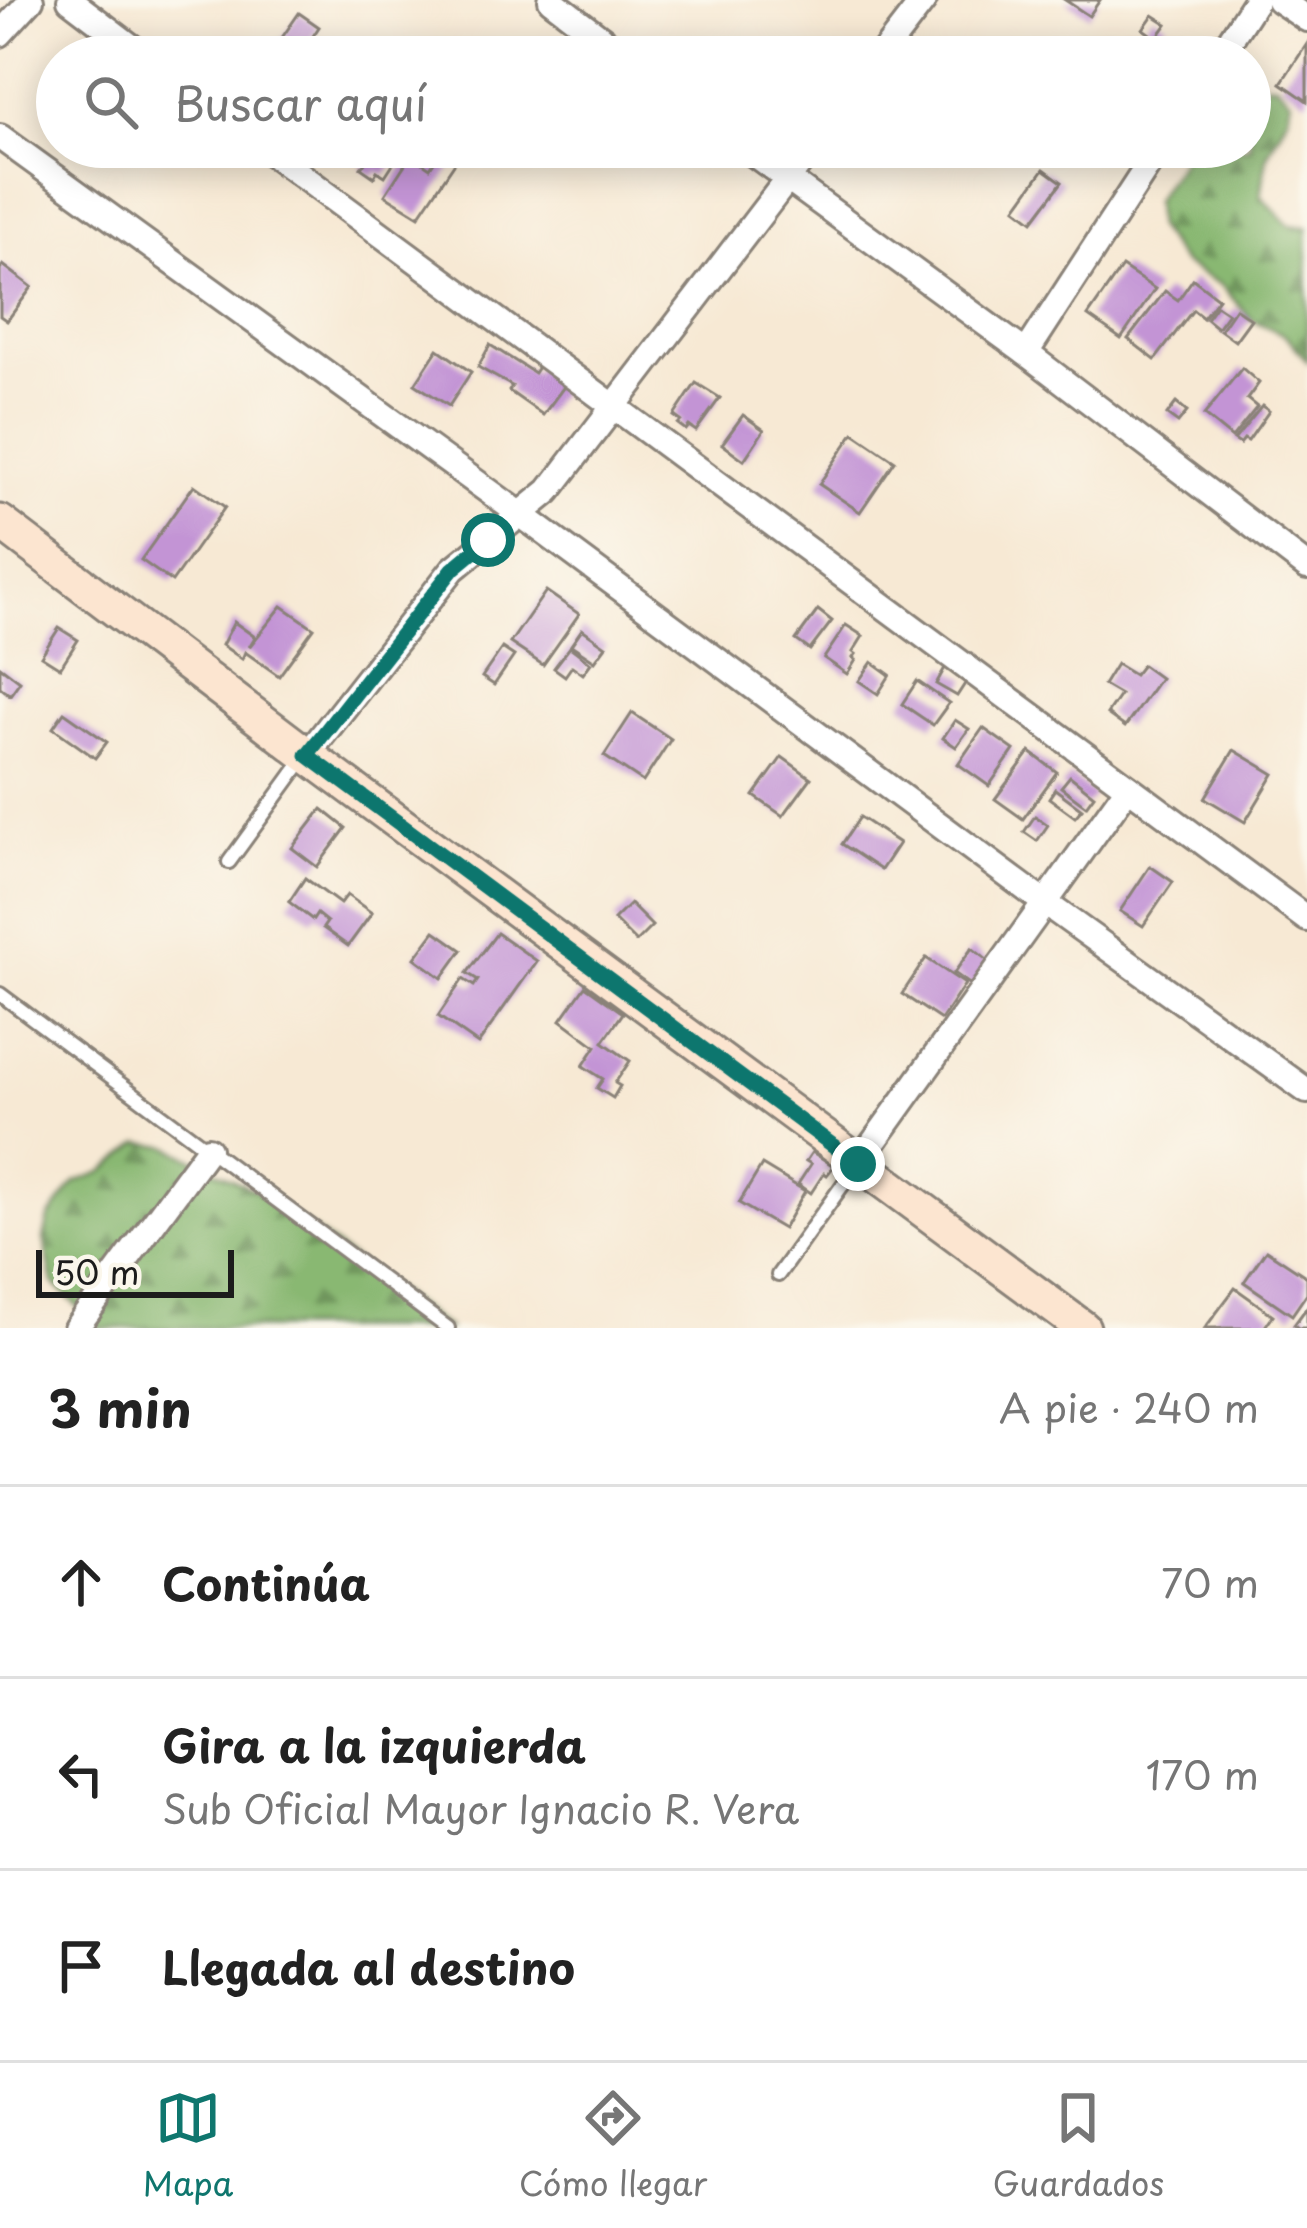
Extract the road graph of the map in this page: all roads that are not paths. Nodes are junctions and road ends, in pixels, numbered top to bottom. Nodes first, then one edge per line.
1 (31, 0) edge
2 (70, 0) edge
3 (551, 0) edge
4 (924, 0) edge
5 (1256, 0) edge
6 (1279, 0) edge
7 (1307, 20) edge
8 (0, 34) edge
9 (117, 36) edge
10 (598, 36) edge
11 (896, 36) edge
12 (1233, 36) edge
13 (0, 137) edge
14 (36, 163) edge
15 (43, 168) edge
16 (291, 168) edge
17 (771, 168) edge
18 (796, 168) edge
19 (1146, 168) edge
20 (787, 180) junction
21 (1026, 352) junction
22 (615, 407) junction
23 (520, 514) junction
24 (0, 522) edge
25 (1307, 567) edge
26 (307, 755) junction
27 (1128, 787) junction
28 (229, 862) dead end
29 (1045, 902) junction
30 (1307, 919) edge
31 (0, 994) edge
32 (1307, 1091) edge
33 (208, 1149) junction
34 (858, 1164) junction
35 (778, 1275) dead end
36 (444, 1327) edge
37 (76, 1328) edge
38 (1083, 1328) edge

1 - 8 street
2 - 9 street
3 - 10 street
4 - 11 street
5 - 12 street
6 - 7 street
13 - 14 street
15 - 23 street
16 - 22 street
17 - 20 street
18 - 20 street
19 - 21 street
20 - 21 street
20 - 22 street
21 - 25 street
22 - 23 street
22 - 27 street
23 - 26 street
23 - 29 street
24 - 26 street
26 - 28 lane
26 - 34 street
27 - 29 street
27 - 30 street
29 - 32 street
29 - 34 street
31 - 33 lane
33 - 36 lane
33 - 37 street
34 - 35 lane
34 - 38 street

